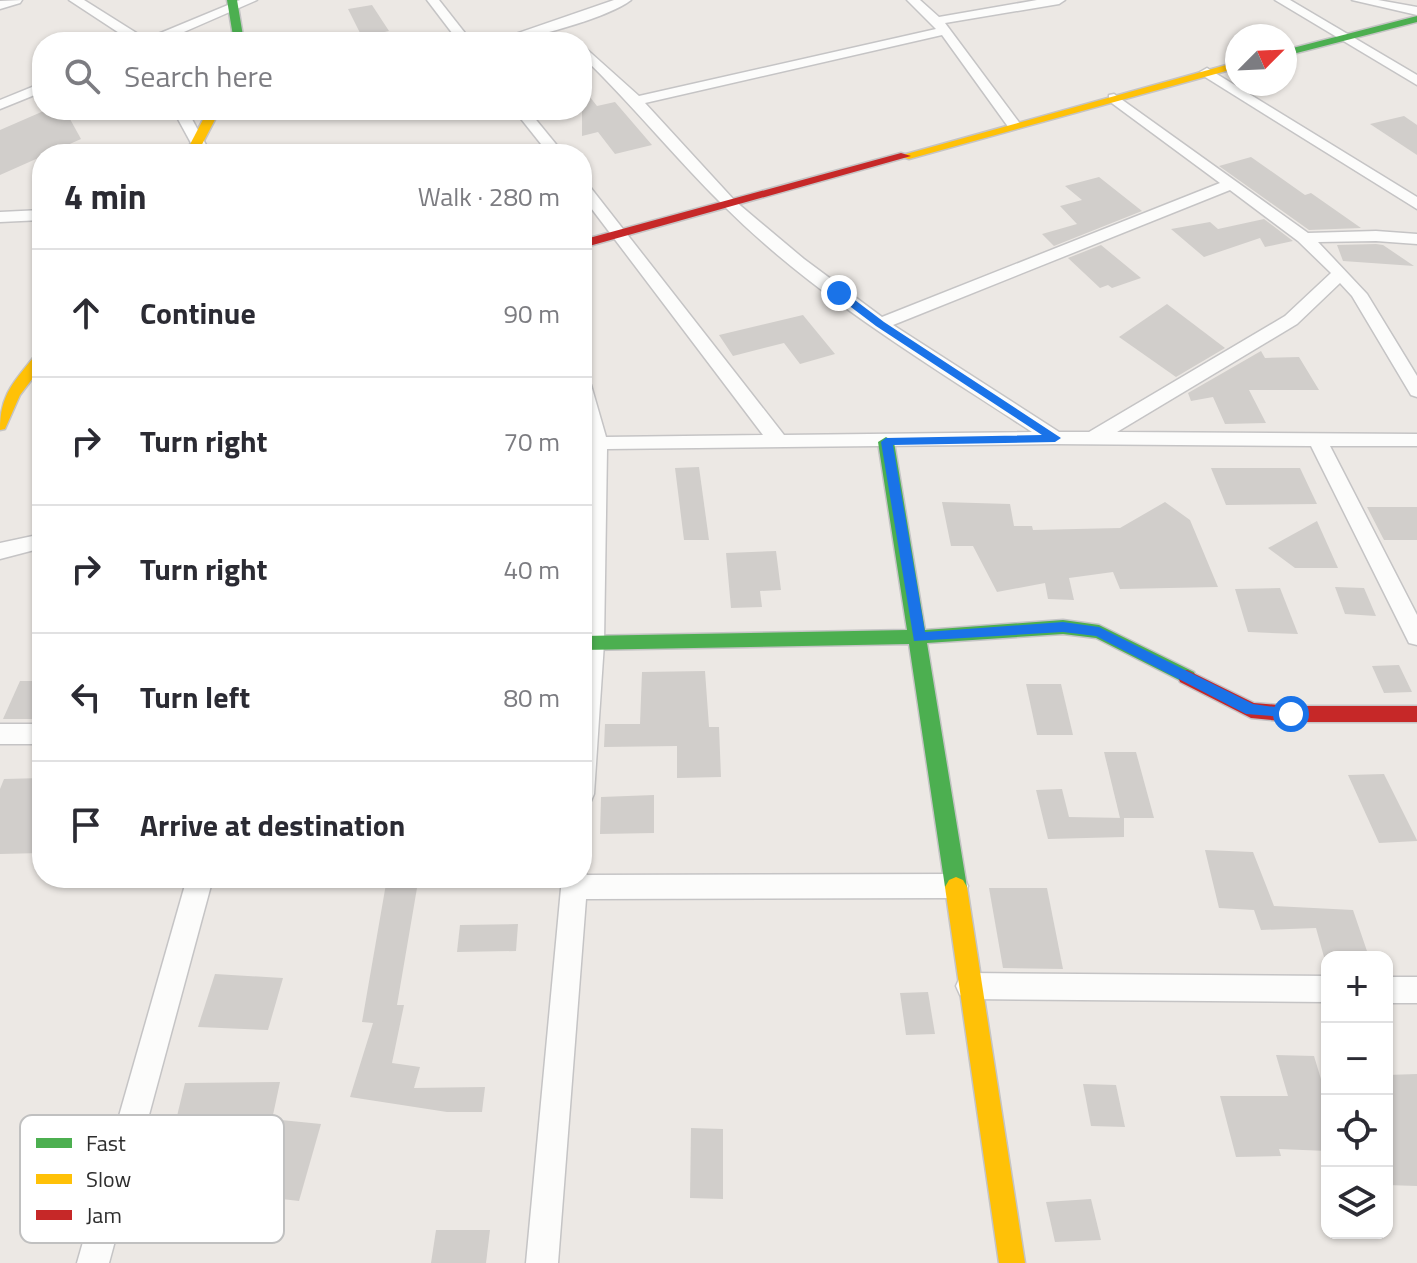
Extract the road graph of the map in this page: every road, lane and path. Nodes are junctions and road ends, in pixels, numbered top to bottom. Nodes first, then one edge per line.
1 (16, 0) edge
2 (75, 0) edge
3 (433, 0) edge
4 (913, 0) edge
5 (1059, 0) edge
6 (1281, 0) edge
7 (1358, 0) edge
8 (616, 1) edge
9 (239, 2) edge
10 (1391, 3) edge
11 (0, 5) edge
12 (1417, 11) edge
13 (1417, 19) edge
14 (559, 25) junction
15 (940, 26) junction
16 (126, 32) edge
17 (172, 32) edge
18 (239, 32) edge
19 (458, 32) edge
20 (534, 32) edge
21 (566, 32) edge
22 (1345, 37) junction
23 (1297, 50) edge
24 (592, 59) edge
25 (1225, 68) edge
26 (1207, 72) junction
27 (1417, 80) edge
28 (32, 91) edge
29 (1114, 98) junction
30 (636, 101) junction
31 (0, 105) edge
32 (184, 120) edge
33 (210, 120) edge
34 (529, 120) edge
35 (1014, 125) junction
36 (195, 144) edge
37 (201, 144) edge
38 (549, 144) edge
39 (1230, 185) junction
40 (592, 200) edge
41 (730, 204) junction
42 (1417, 204) edge
43 (32, 215) edge
44 (0, 217) edge
45 (616, 234) junction
46 (1304, 238) junction
47 (1417, 239) edge
48 (592, 241) edge
49 (1341, 273) junction
50 (880, 324) junction
51 (32, 367) edge
52 (32, 390) edge
53 (1417, 391) edge
54 (7, 396) edge
55 (592, 424) edge
56 (0, 425) edge
57 (1055, 438) junction
58 (1417, 440) edge
59 (1089, 441) junction
60 (1318, 441) junction
61 (779, 442) junction
62 (886, 442) junction
63 (598, 443) junction
64 (32, 543) edge
65 (0, 551) edge
66 (592, 563) edge
67 (919, 637) junction
68 (1417, 637) edge
69 (592, 643) edge
70 (1417, 714) edge
71 (0, 734) edge
72 (32, 734) edge
73 (592, 883) edge
74 (955, 886) junction
75 (197, 888) edge
76 (574, 888) edge
77 (970, 986) junction
78 (1321, 989) edge
79 (1393, 990) edge
80 (1417, 990) edge
81 (134, 1115) edge
82 (99, 1243) edge
83 (93, 1263) edge
84 (542, 1263) edge
85 (1012, 1263) edge

1 - 11 street
2 - 16 street
3 - 19 street
4 - 15 street
5 - 15 street
6 - 22 street
7 - 10 street
8 - 14 street
9 - 17 street
9 - 18 street
10 - 12 street
13 - 22 street
14 - 20 street
14 - 21 street
15 - 30 street
15 - 35 street
22 - 23 street
22 - 27 street
24 - 30 street
25 - 26 street
26 - 29 street
26 - 42 street
28 - 31 street
29 - 35 street
29 - 39 street
30 - 41 street
32 - 36 street
33 - 37 street
34 - 38 street
35 - 41 street
39 - 46 street
39 - 50 street
40 - 45 street
41 - 45 street
41 - 50 street
43 - 44 street
45 - 48 street
45 - 61 street
46 - 47 street
46 - 49 street
49 - 53 street
49 - 59 street
50 - 57 street
51 - 54 street
52 - 54 street
54 - 56 street
55 - 63 street
57 - 59 street
57 - 62 street
58 - 60 street
59 - 60 street
60 - 68 street
61 - 62 street
61 - 63 street
62 - 67 street
63 - 66 street
64 - 65 street
67 - 69 street
67 - 70 street
67 - 74 street
71 - 72 street
73 - 74 street
74 - 77 street
75 - 81 street
76 - 84 street
77 - 78 street
77 - 85 street
79 - 80 street
82 - 83 street

